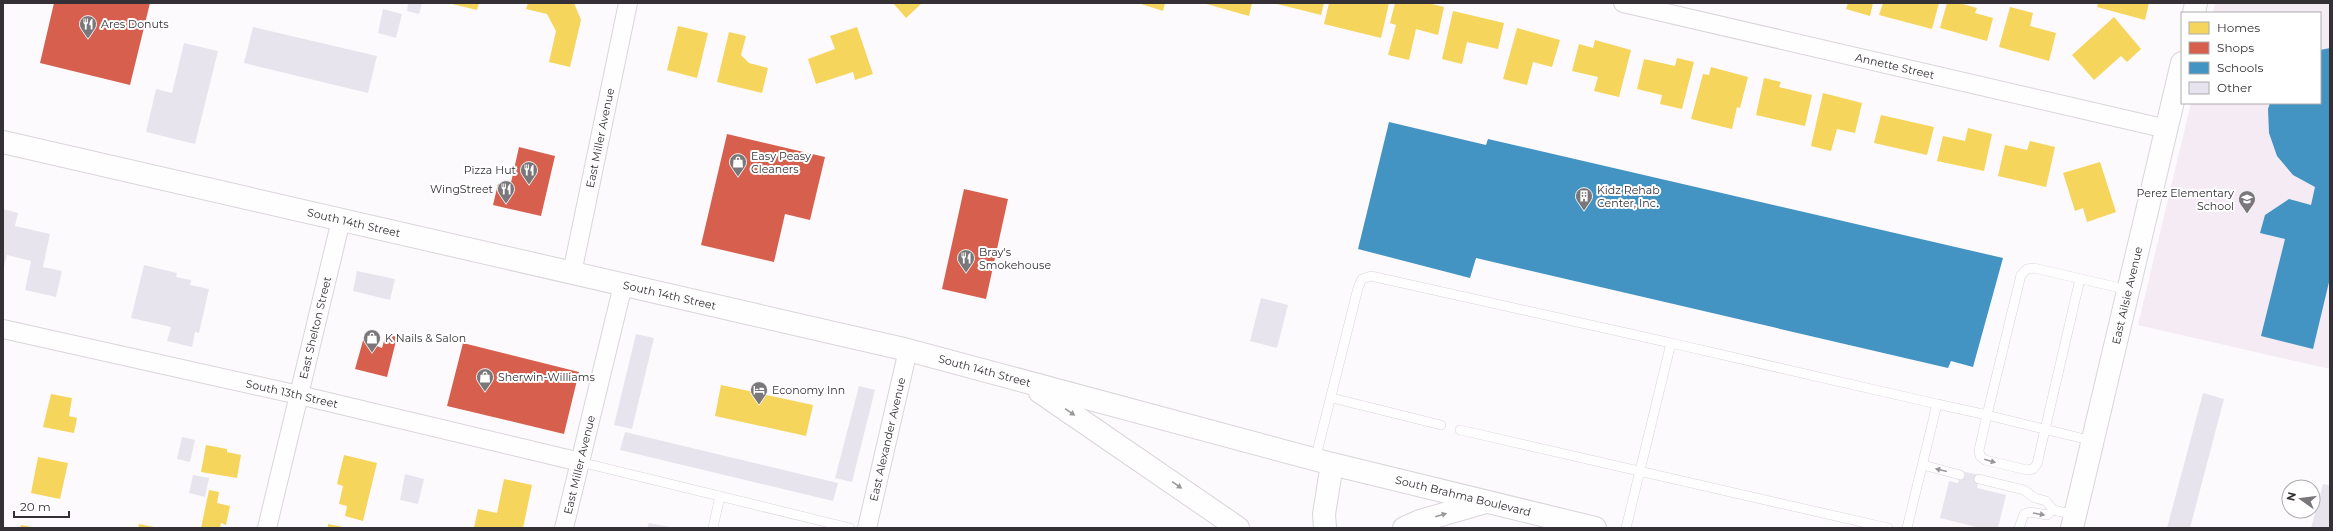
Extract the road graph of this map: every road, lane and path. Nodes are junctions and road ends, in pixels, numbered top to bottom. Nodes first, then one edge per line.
1 (628, 3) edge
2 (1623, 3) edge
3 (1649, 6) edge
4 (2181, 67) edge
5 (2167, 129) junction
6 (3, 142) edge
7 (341, 220) junction
8 (572, 273) junction
9 (2080, 279) junction
10 (623, 285) junction
11 (2129, 290) junction
12 (3, 331) edge
13 (1670, 343) junction
14 (908, 350) junction
15 (1026, 382) junction
16 (299, 395) junction
17 (1332, 398) junction
18 (1937, 404) junction
19 (1987, 415) junction
20 (1441, 425) dead end
21 (2044, 429) junction
22 (1460, 430) dead end
23 (2093, 441) junction
24 (580, 462) junction
25 (1324, 462) junction
26 (1923, 465) junction
27 (1640, 471) junction
28 (1960, 475) dead end
29 (1979, 479) dead end
30 (720, 496) junction
31 (1486, 502) junction
32 (2053, 510) junction
33 (2074, 521) edge
34 (268, 528) edge
35 (564, 528) edge
36 (713, 528) edge
37 (850, 528) edge
38 (867, 528) edge
39 (1238, 528) edge
40 (1325, 528) edge
41 (1404, 528) edge
42 (1595, 528) edge
43 (1626, 528) edge
44 (1888, 528) edge
45 (1907, 528) edge
46 (2019, 528) edge

1 - 8 street, East Miller Avenue
2 - 3 street, Annette Street
3 - 5 street, Annette Street
4 - 5 main road, East Ailsie Avenue
5 - 11 main road, East Ailsie Avenue
6 - 7 main road, South 14th Street
7 - 8 main road, South 14th Street
7 - 16 street, East Shelton Street
8 - 10 main road, South 14th Street
9 - 11 lane
9 - 19 lane
9 - 21 lane
10 - 14 main road, South 14th Street
10 - 24 street, East Miller Avenue
11 - 23 main road, East Ailsie Avenue
12 - 16 street, South 13th Street
13 - 17 lane
13 - 18 lane
13 - 27 lane
14 - 15 main road, South 14th Street
14 - 38 street, East Alexander Avenue
15 - 25 main road, South 14th Street
15 -> 39 main road
16 - 24 street, South 13th Street
16 - 34 street, East Shelton Street
17 - 20 lane
17 - 25 lane
18 - 19 lane
18 - 26 lane
19 - 21 lane
19 -> 21 lane
21 - 23 lane
22 - 27 lane
23 - 33 main road, East Ailsie Avenue
24 - 30 lane
24 - 35 street, East Miller Avenue
25 - 31 main road, South Brahma Boulevard
25 - 40 main road
28 -> 26 lane
26 - 45 lane
27 - 43 lane
27 - 44 lane
29 - 32 lane
30 - 36 lane
30 - 37 lane
41 -> 31 main road
31 - 42 main road, South Brahma Boulevard
32 - 33 lane
46 -> 32 lane

